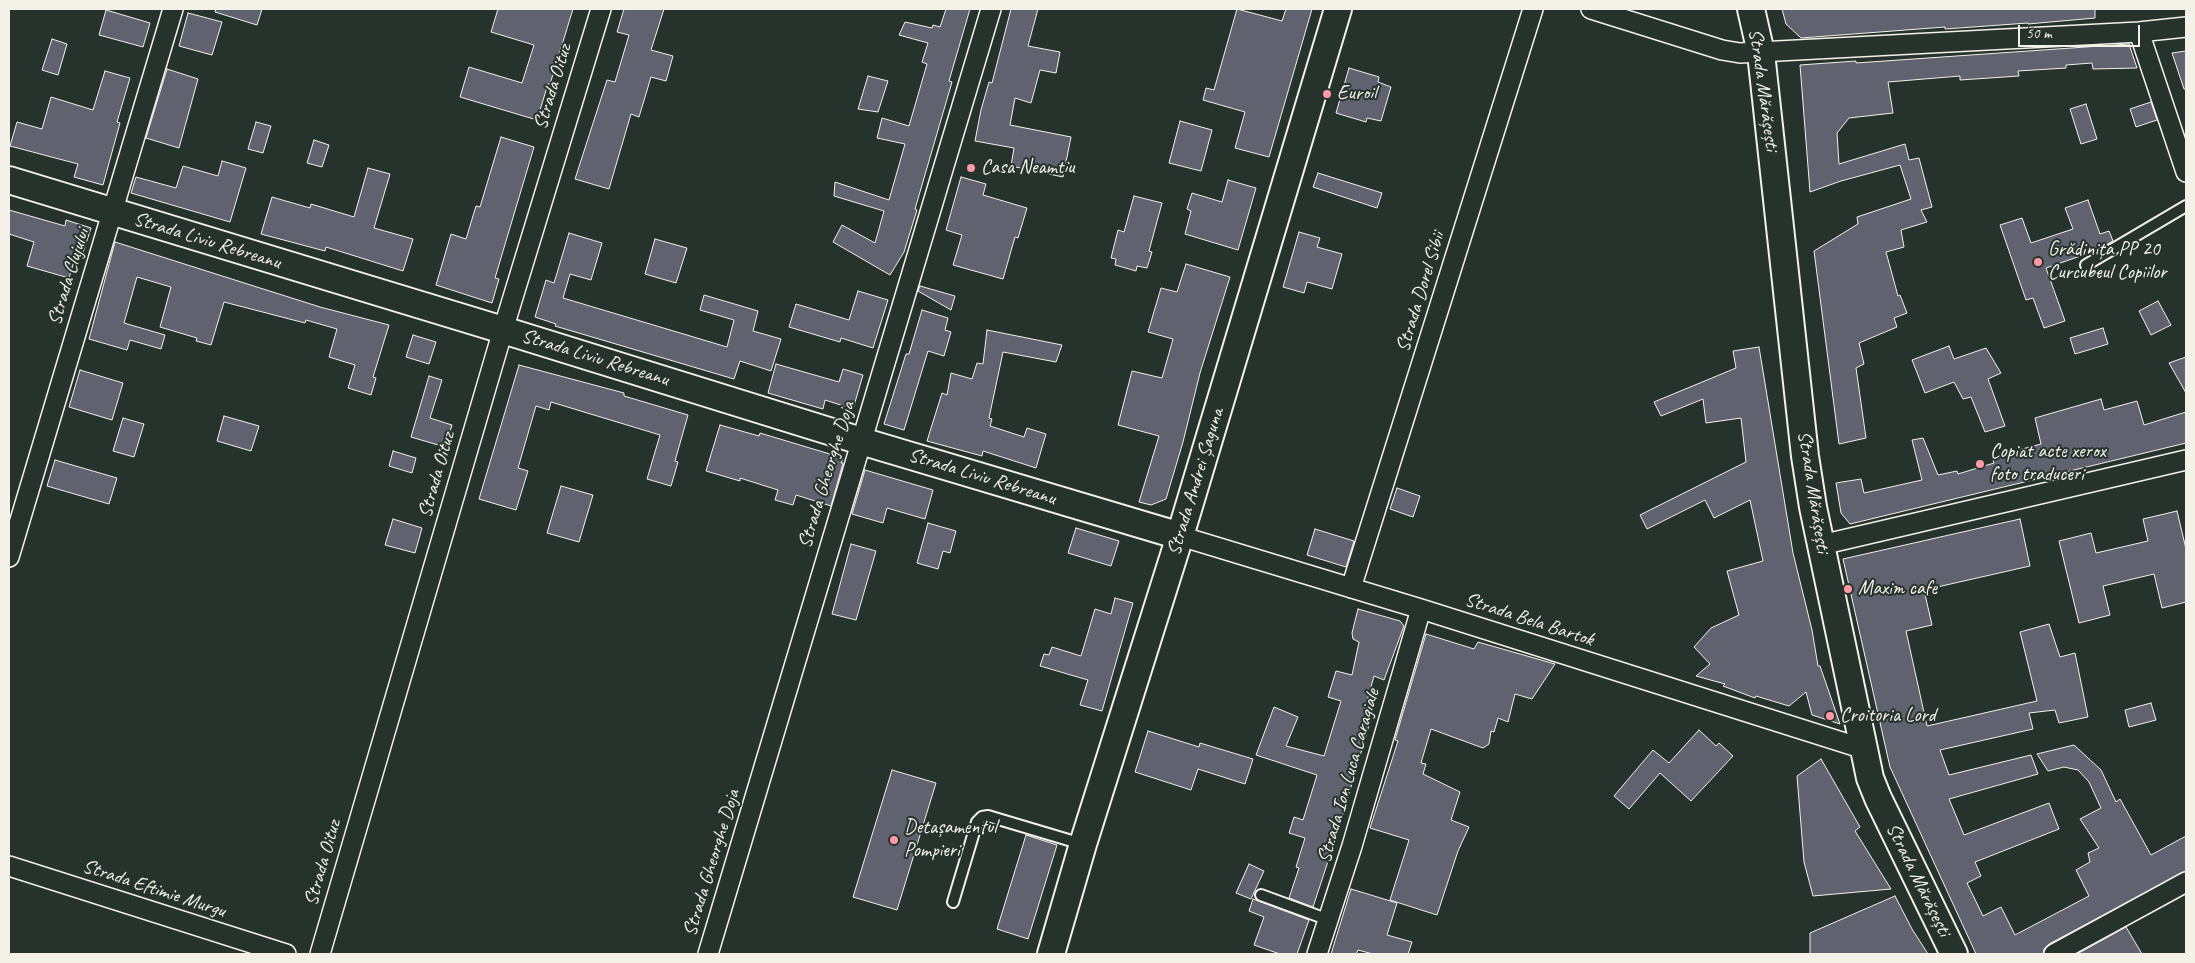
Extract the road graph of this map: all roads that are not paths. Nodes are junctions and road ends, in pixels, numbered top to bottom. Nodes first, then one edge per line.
1 (173, 9) edge
2 (601, 9) edge
3 (991, 9) edge
4 (1338, 9) edge
5 (1533, 9) edge
6 (1591, 9) edge
7 (1751, 9) edge
8 (2186, 27) edge
9 (2139, 32) junction
10 (1761, 53) junction
11 (2186, 172) edge
12 (9, 180) edge
13 (2186, 206) edge
14 (112, 212) junction
15 (2086, 265) dead end
16 (503, 330) junction
17 (861, 441) junction
18 (2186, 460) edge
19 (1180, 536) junction
20 (1821, 545) junction
21 (9, 558) edge
22 (1351, 588) junction
23 (1421, 609) junction
24 (1864, 749) junction
25 (1083, 844) junction
26 (9, 866) edge
27 (2186, 882) edge
28 (1261, 896) dead end
29 (953, 902) dead end
30 (1328, 920) junction
31 (286, 954) edge
32 (320, 954) edge
33 (708, 954) edge
34 (1051, 954) edge
35 (1317, 954) edge
36 (1954, 954) edge
37 (2054, 954) edge

1 - 14 street, Strada Clujului
2 - 16 street, Strada Oituz
3 - 17 street, Strada Gheorghe Doja
4 - 19 street, Strada Andrei Șaguna
5 - 22 street, Strada Dorel Sibii
6 - 10 street
7 - 10 street, Strada Mărășești
8 - 9 street
9 - 10 street
9 - 11 street
10 - 20 street, Strada Mărășești
12 - 14 street, Strada Liviu Rebreanu
13 - 15 lane
14 - 16 street, Strada Liviu Rebreanu
14 - 21 street, Strada Clujului
16 - 17 street, Strada Liviu Rebreanu
16 - 32 street, Strada Oituz
17 - 19 street, Strada Liviu Rebreanu
17 - 33 street, Strada Gheorghe Doja
18 - 20 street
19 - 22 street, Strada Bela Bartok
19 - 25 street, Strada Andrei Șaguna
20 - 24 street, Strada Mărășești
22 - 23 street, Strada Bela Bartok
23 - 24 street, Strada Bela Bartok
23 - 30 street, Strada Ion Luca Caragiale
24 - 36 street, Strada Mărășești
25 - 29 lane
25 - 34 street, Strada Andrei Șaguna
26 - 31 street, Strada Eftimie Murgu
27 - 37 street
28 - 30 lane
30 - 35 street, Strada Ion Luca Caragiale

